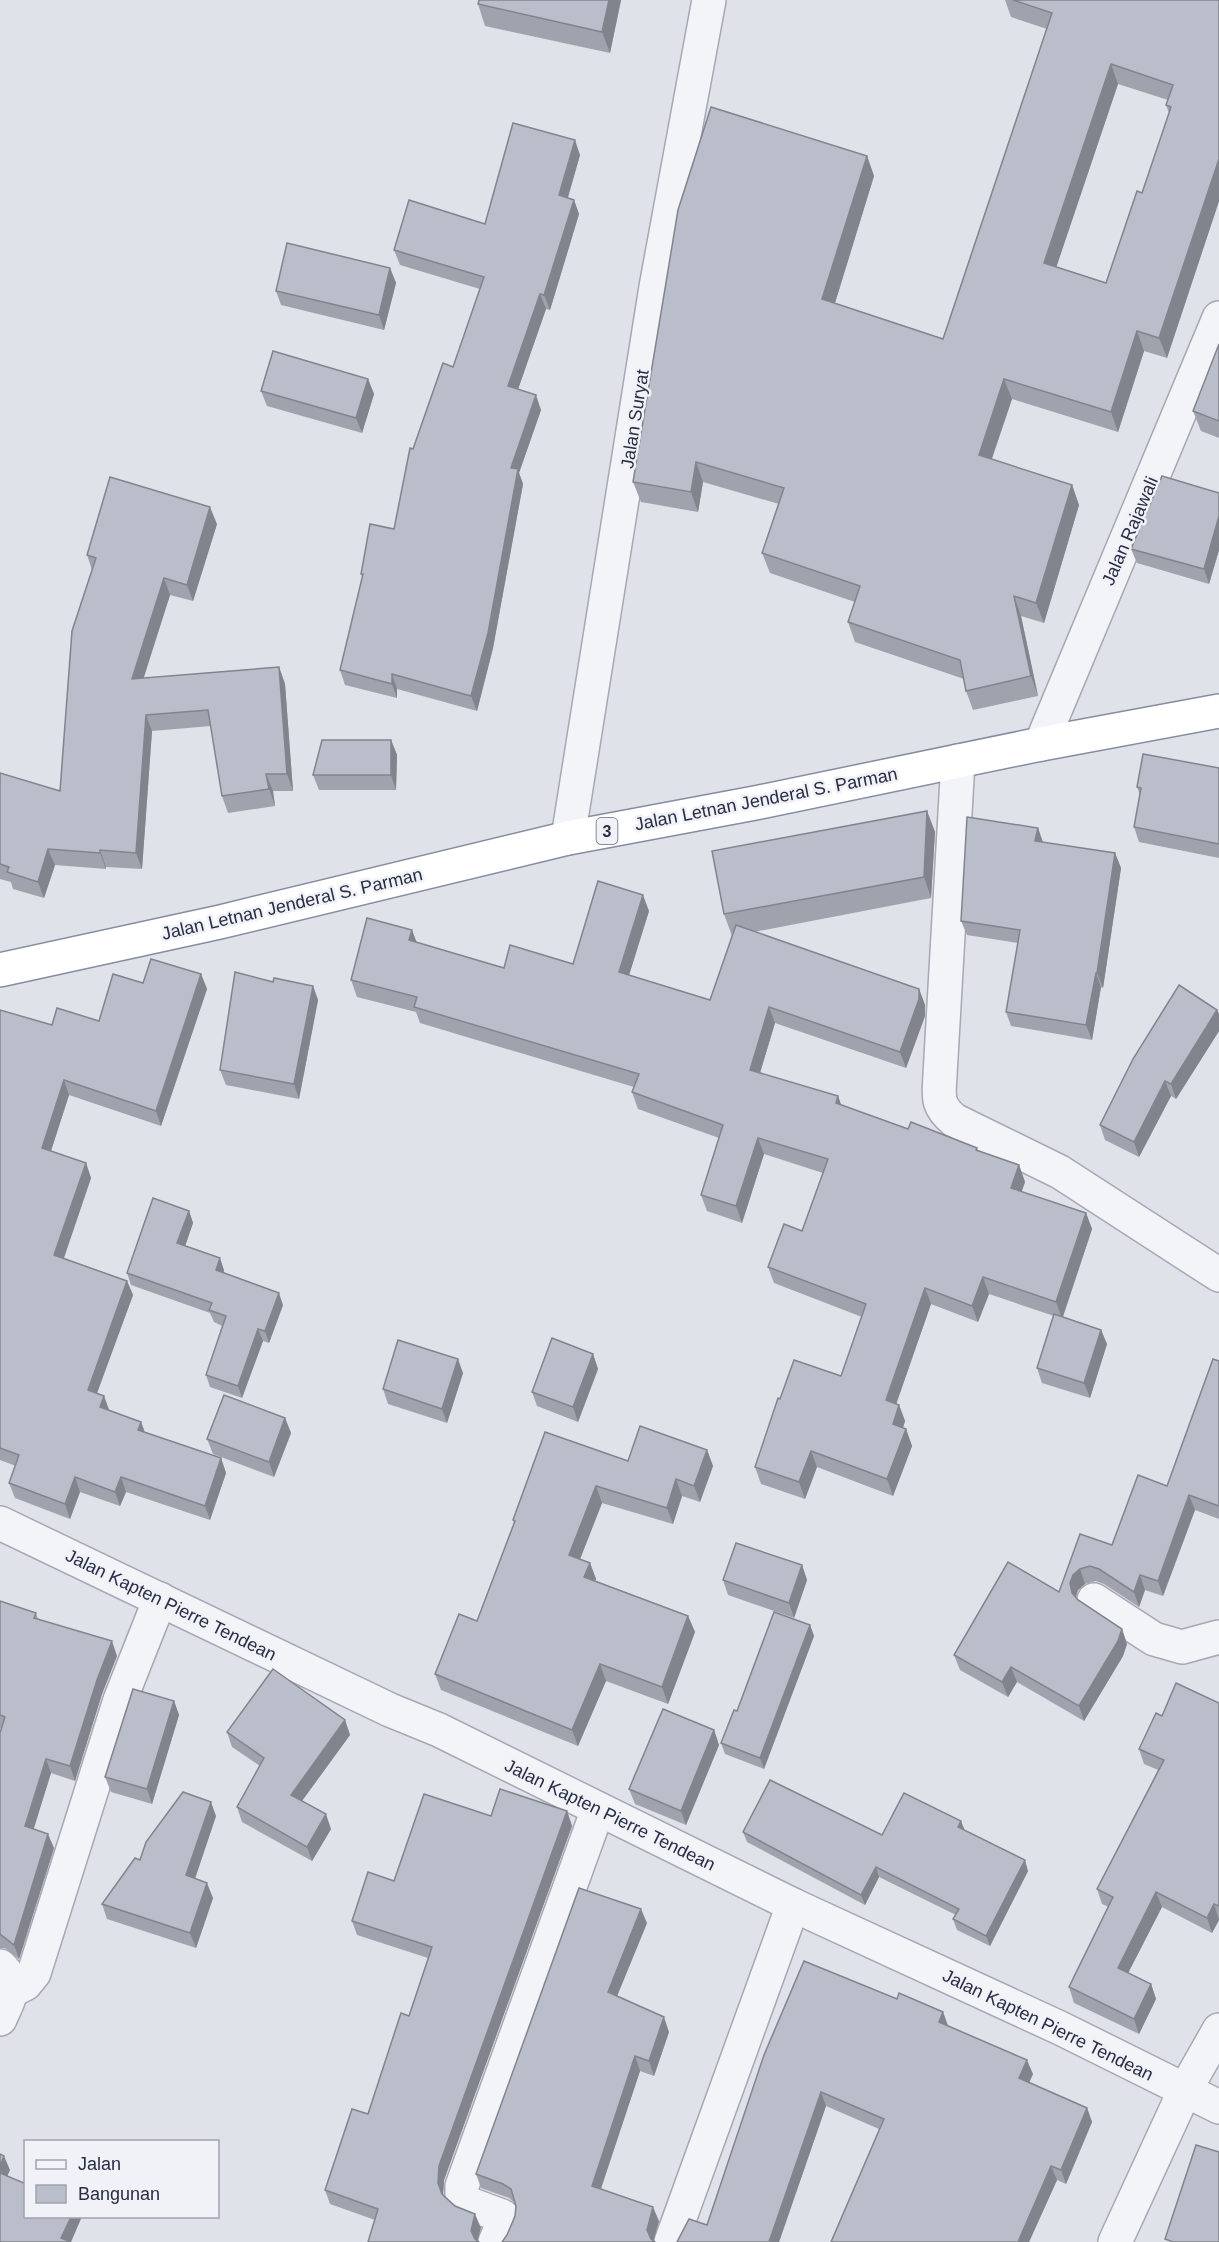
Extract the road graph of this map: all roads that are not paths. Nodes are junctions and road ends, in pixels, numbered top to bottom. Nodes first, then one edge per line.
1 (709, 0) edge
2 (1219, 318) edge
3 (1219, 711) edge
4 (1041, 744) junction
5 (958, 761) junction
6 (568, 838) junction
7 (0, 970) edge
8 (1219, 1275) edge
9 (0, 1523) edge
10 (160, 1599) junction
11 (1094, 1600) dead end
12 (1219, 1636) edge
13 (598, 1809) junction
14 (793, 1905) junction
15 (4, 1992) edge
16 (1219, 2030) edge
17 (1185, 2090) junction
18 (1219, 2107) edge
19 (495, 2242) edge
20 (671, 2242) edge
21 (1115, 2242) edge

1 - 6 street, Jalan Suryat
2 - 4 street, Jalan Rajawali
3 - 4 highway, Jalan Letnan Jenderal S. Parman / 3
4 - 5 highway, Jalan Letnan Jenderal S. Parman / 3
5 - 6 highway, Jalan Letnan Jenderal S. Parman / 3
5 - 8 street
6 - 7 highway, Jalan Letnan Jenderal S. Parman / 3
9 - 10 street, Jalan Kapten Pierre Tendean
10 - 13 street, Jalan Kapten Pierre Tendean
10 - 15 street
11 - 12 street
13 - 14 street, Jalan Kapten Pierre Tendean
13 - 19 street
14 - 17 street, Jalan Kapten Pierre Tendean
14 - 20 street
16 - 17 street
17 - 18 street, Jalan Kapten Pierre Tendean
17 - 21 street

